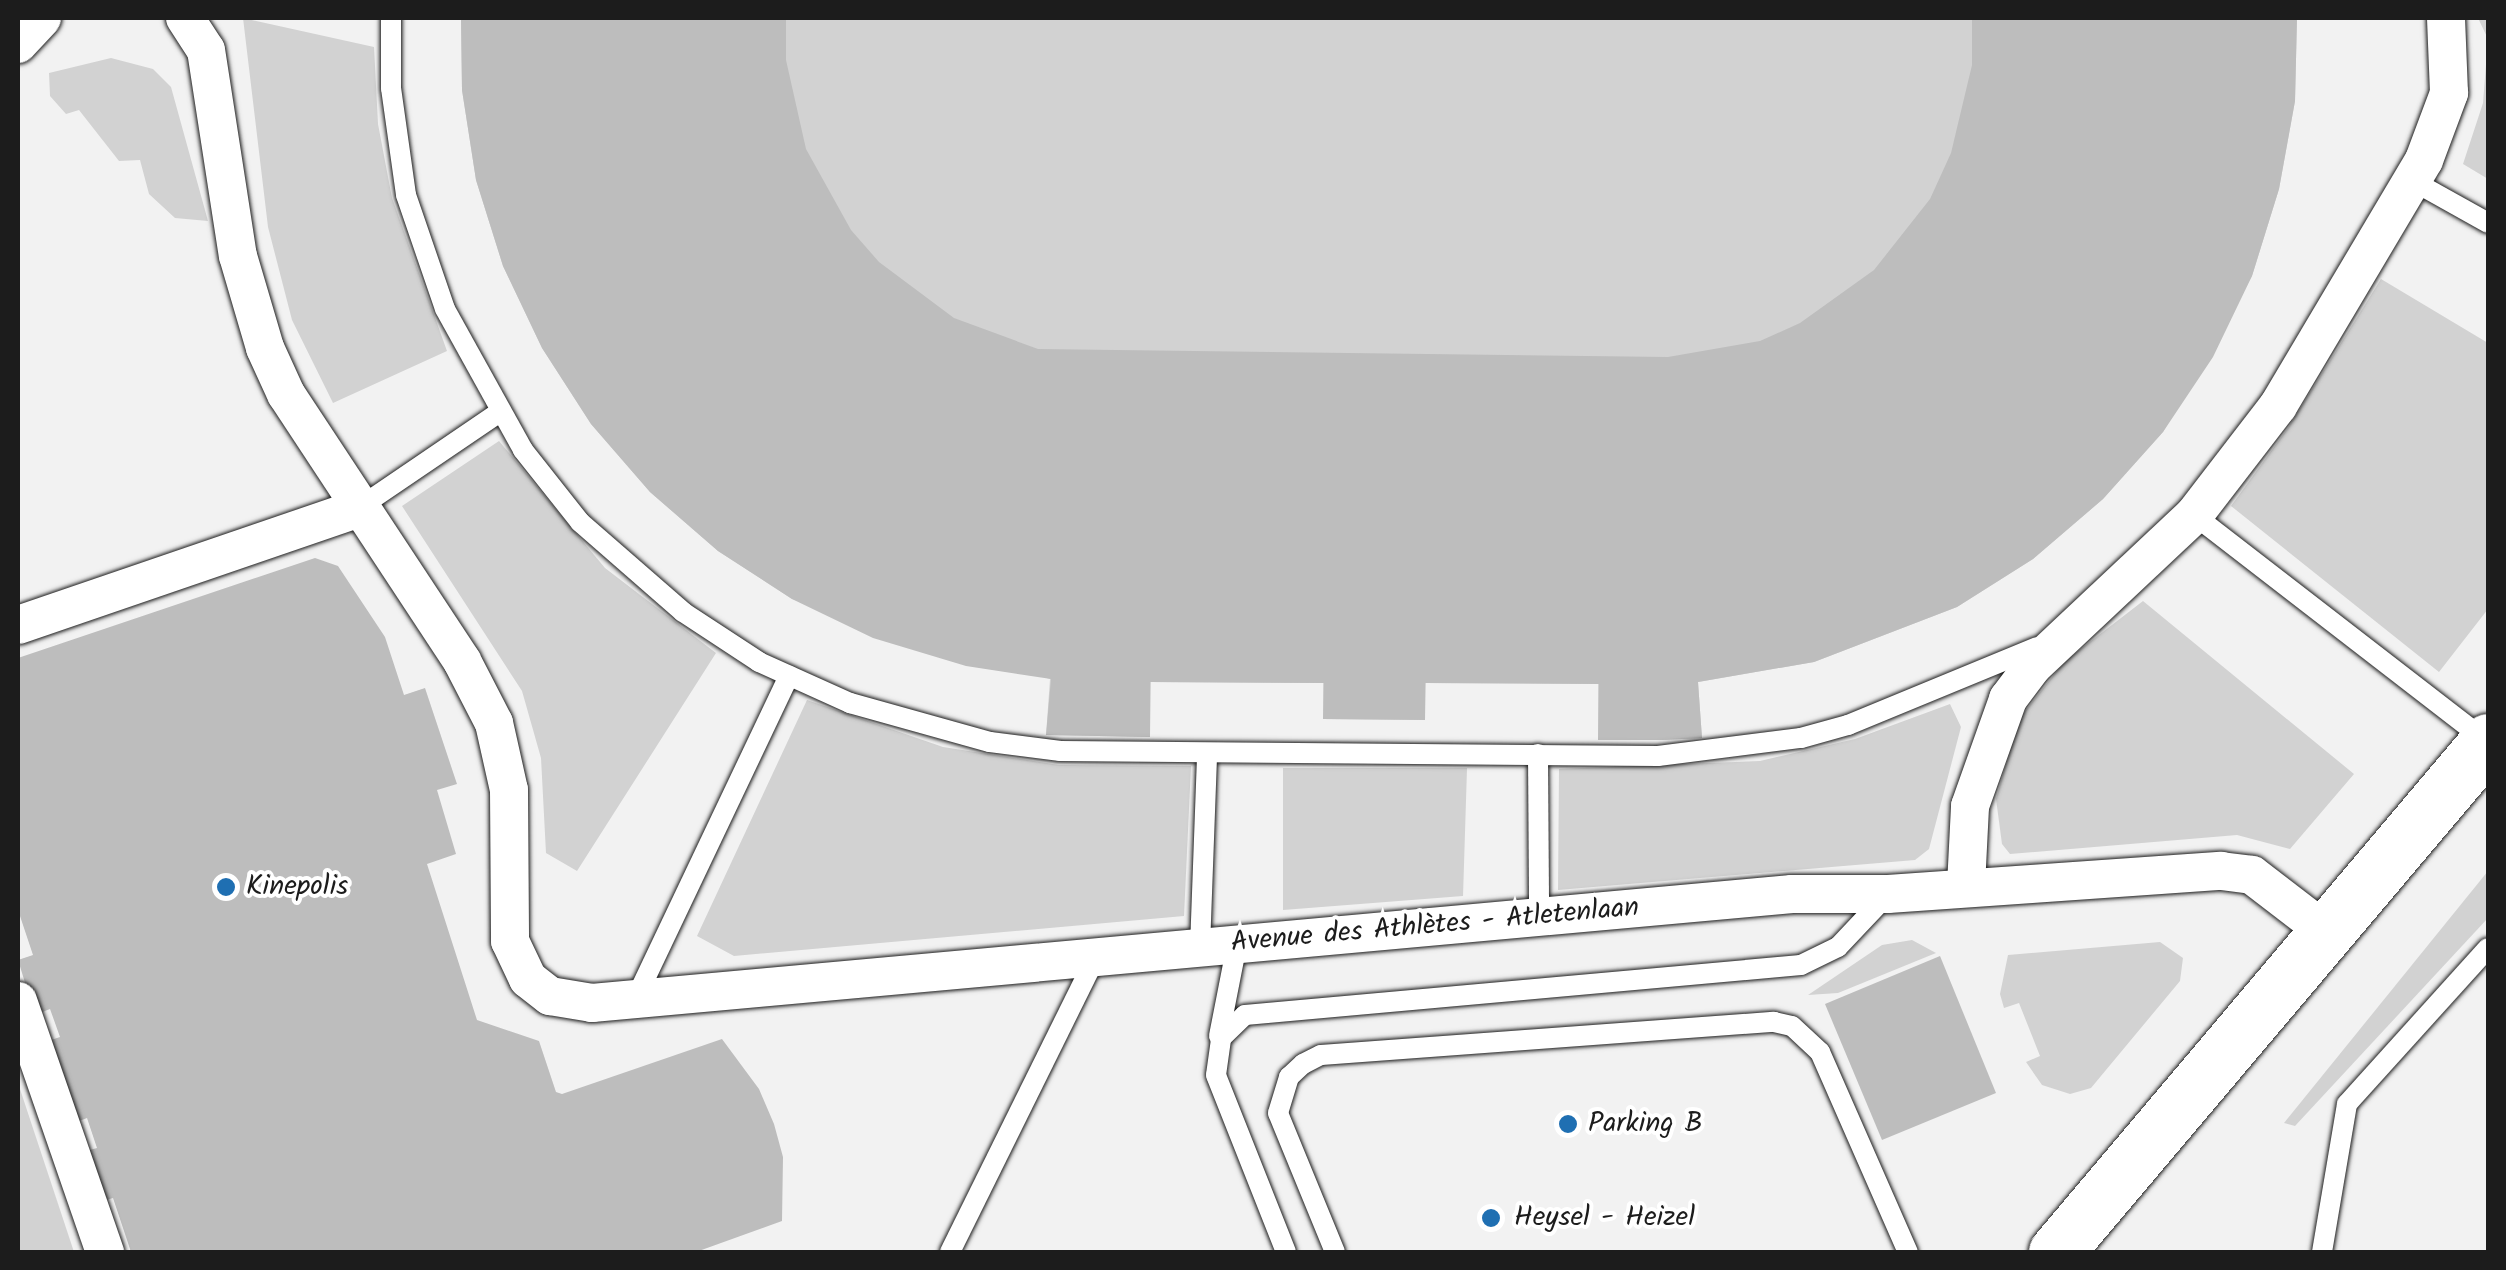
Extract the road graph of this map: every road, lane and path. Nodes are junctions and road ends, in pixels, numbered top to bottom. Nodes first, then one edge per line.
1 (42, 18) edge
2 (186, 18) edge
3 (2446, 18) edge
4 (384, 19) edge
5 (18, 44) edge
6 (2413, 181) junction
7 (2488, 224) edge
8 (498, 413) junction
9 (358, 509) junction
10 (2194, 515) junction
11 (18, 625) edge
12 (2070, 630) junction
13 (789, 676) junction
14 (2488, 742) edge
15 (1207, 752) junction
16 (1538, 754) junction
17 (1966, 886) junction
18 (1888, 894) junction
19 (1539, 916) junction
20 (2329, 934) junction
21 (1237, 944) junction
22 (1200, 948) junction
23 (2488, 948) edge
24 (1096, 957) junction
25 (635, 1000) junction
26 (18, 1001) edge
27 (1216, 1050) junction
28 (105, 1252) edge
29 (950, 1252) edge
30 (1286, 1252) edge
31 (1335, 1252) edge
32 (1908, 1252) edge
33 (2056, 1252) edge
34 (2322, 1252) edge

1 - 5 street
2 - 9 street
3 - 6 street
4 - 8 lane
6 - 7 lane
6 - 10 street
8 - 9 lane
8 - 13 lane
9 - 11 street
9 - 25 street, Avenue des Athlètes - Atletenlaan
10 - 12 street
10 - 14 lane
12 - 16 lane
12 - 17 street
13 - 15 lane
13 - 25 lane
14 - 20 street
15 - 16 lane
15 - 22 lane
16 - 19 lane
17 - 18 street, Avenue des Athlètes - Atletenlaan
17 - 20 street, Avenue des Athlètes - Atletenlaan
18 - 19 street, Avenue des Athlètes - Atletenlaan
18 - 27 lane
19 - 21 street, Avenue des Athlètes - Atletenlaan
20 - 33 street
21 - 22 street, Avenue des Athlètes - Atletenlaan
21 - 27 lane
22 - 24 street, Avenue des Athlètes - Atletenlaan
23 - 34 lane
24 - 25 street, Avenue des Athlètes - Atletenlaan
24 - 29 lane
26 - 28 street
27 - 30 lane
31 - 32 lane

